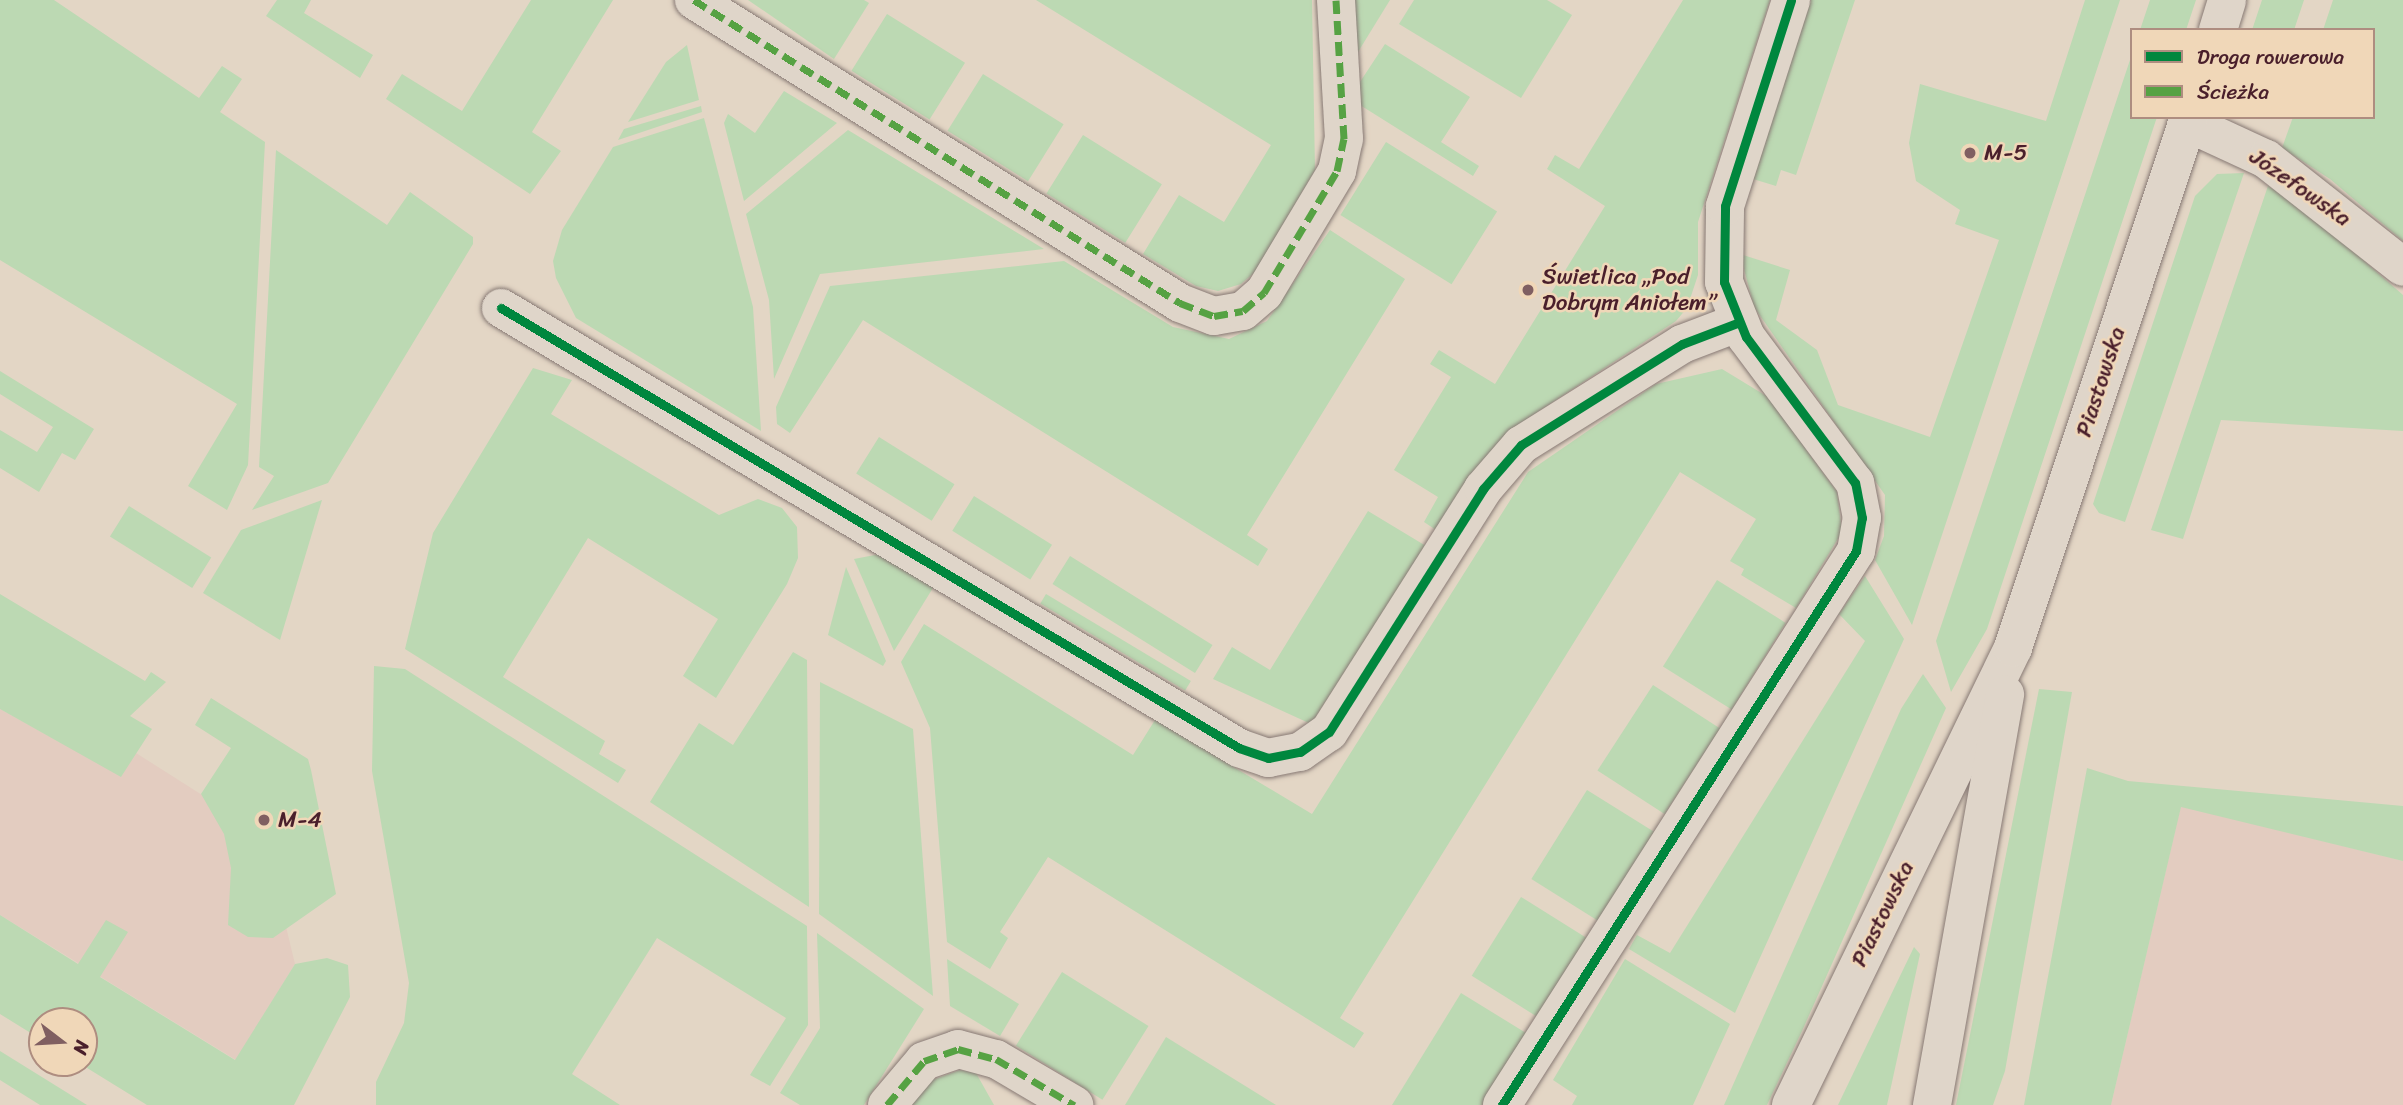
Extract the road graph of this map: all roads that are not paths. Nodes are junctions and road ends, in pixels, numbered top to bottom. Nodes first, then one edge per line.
1 (694, 0) edge
2 (1336, 0) edge
3 (1791, 0) edge
4 (2227, 0) edge
5 (2219, 28) edge
6 (2188, 120) edge
7 (2403, 267) edge
8 (502, 308) dead end
9 (1737, 323) junction
10 (2013, 648) junction
11 (887, 1105) edge
12 (1074, 1105) edge
13 (1502, 1105) edge
14 (1791, 1105) edge
15 (1932, 1105) edge

1 - 2 street
3 - 9 street
4 - 5 street
6 - 7 street, Józefowska
6 - 10 street, Piastowska
8 - 9 street
9 - 13 street
10 - 14 street, Piastowska
10 - 15 street, Piastowska
11 - 12 street

